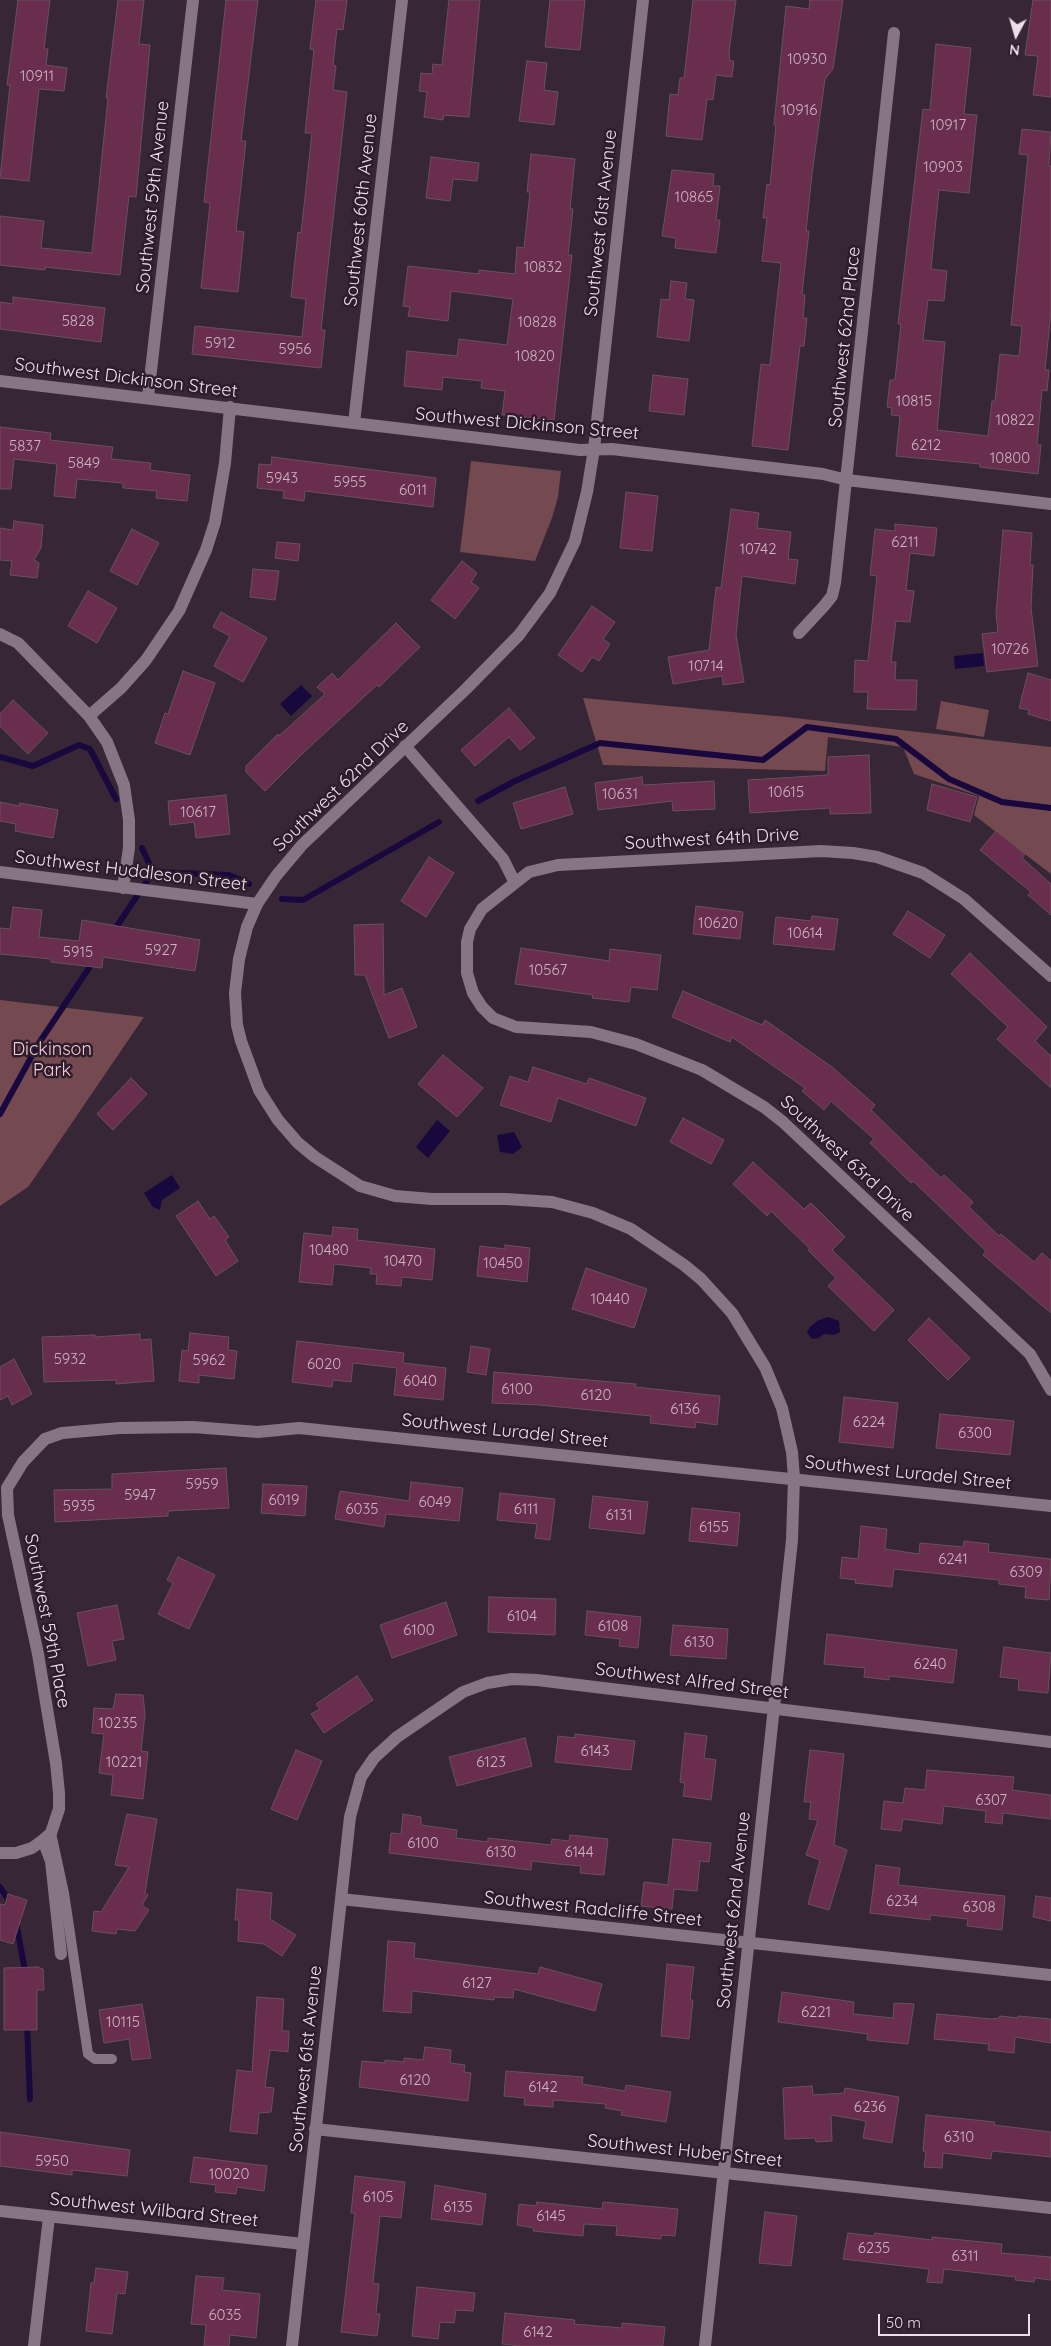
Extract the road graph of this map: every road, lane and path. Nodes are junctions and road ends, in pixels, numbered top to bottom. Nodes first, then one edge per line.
1 (193, 0) edge
2 (402, 0) edge
3 (643, 0) edge
4 (894, 33) dead end
5 (0, 381) edge
6 (148, 397) junction
7 (230, 407) junction
8 (354, 424) junction
9 (594, 449) junction
10 (847, 480) junction
11 (1051, 504) edge
12 (799, 633) dead end
13 (0, 634) edge
14 (89, 716) junction
15 (405, 746) junction
16 (0, 872) edge
17 (515, 883) junction
18 (123, 888) junction
19 (257, 904) junction
20 (1051, 976) edge
21 (1051, 1390) edge
22 (794, 1478) junction
23 (1051, 1506) edge
24 (8, 1516) joint
25 (773, 1709) junction
26 (1051, 1742) edge
27 (361, 1777) joint
28 (47, 1837) junction
29 (0, 1853) edge
30 (341, 1899) junction
31 (749, 1944) junction
32 (61, 1954) dead end
33 (1051, 1974) edge
34 (112, 2059) dead end
35 (315, 2129) junction
36 (724, 2173) junction
37 (1051, 2208) edge
38 (0, 2211) edge
39 (49, 2217) junction
40 (303, 2244) junction
41 (34, 2346) edge
42 (292, 2346) edge
43 (705, 2346) edge

1 - 6 street, Southwest 59th Avenue
2 - 8 street, Southwest 60th Avenue
3 - 9 street, Southwest 61st Avenue
4 - 10 street, Southwest 62nd Place
5 - 6 street, Southwest Dickinson Street
6 - 7 street, Southwest Dickinson Street
7 - 8 street, Southwest Dickinson Street
7 - 14 street
8 - 9 street, Southwest Dickinson Street
9 - 10 street, Southwest Dickinson Street
9 - 15 street, Southwest 62nd Drive
10 - 11 street, Southwest Dickinson Street
10 - 12 street, Southwest 62nd Place
13 - 14 street
14 - 18 street
15 - 17 street
15 - 19 street, Southwest 62nd Drive
16 - 18 street, Southwest Huddleson Street
17 - 20 street, Southwest 64th Drive
17 - 21 street, Southwest 63rd Drive
18 - 19 street, Southwest Huddleson Street
19 - 22 street, Southwest 62nd Drive
22 - 23 street, Southwest Luradel Street
22 - 24 street, Southwest Luradel Street
22 - 25 street, Southwest 62nd Avenue
24 - 28 street, Southwest 59th Place
25 - 26 street, Southwest Alfred Street
25 - 27 street, Southwest Alfred Street
25 - 31 street, Southwest 62nd Avenue
27 - 30 street, Southwest 61st Avenue
28 - 29 street
28 - 32 street
28 - 34 lane
30 - 31 street, Southwest Radcliffe Street
30 - 35 street, Southwest 61st Avenue
31 - 33 street, Southwest Radcliffe Street
31 - 36 street, Southwest 62nd Avenue
35 - 36 street, Southwest Huber Street
35 - 40 street, Southwest 61st Avenue
36 - 37 street, Southwest Huber Street
36 - 43 street, Southwest 62nd Avenue
38 - 39 street, Southwest Wilbard Street
39 - 40 street, Southwest Wilbard Street
39 - 41 street
40 - 42 street, Southwest 61st Avenue

